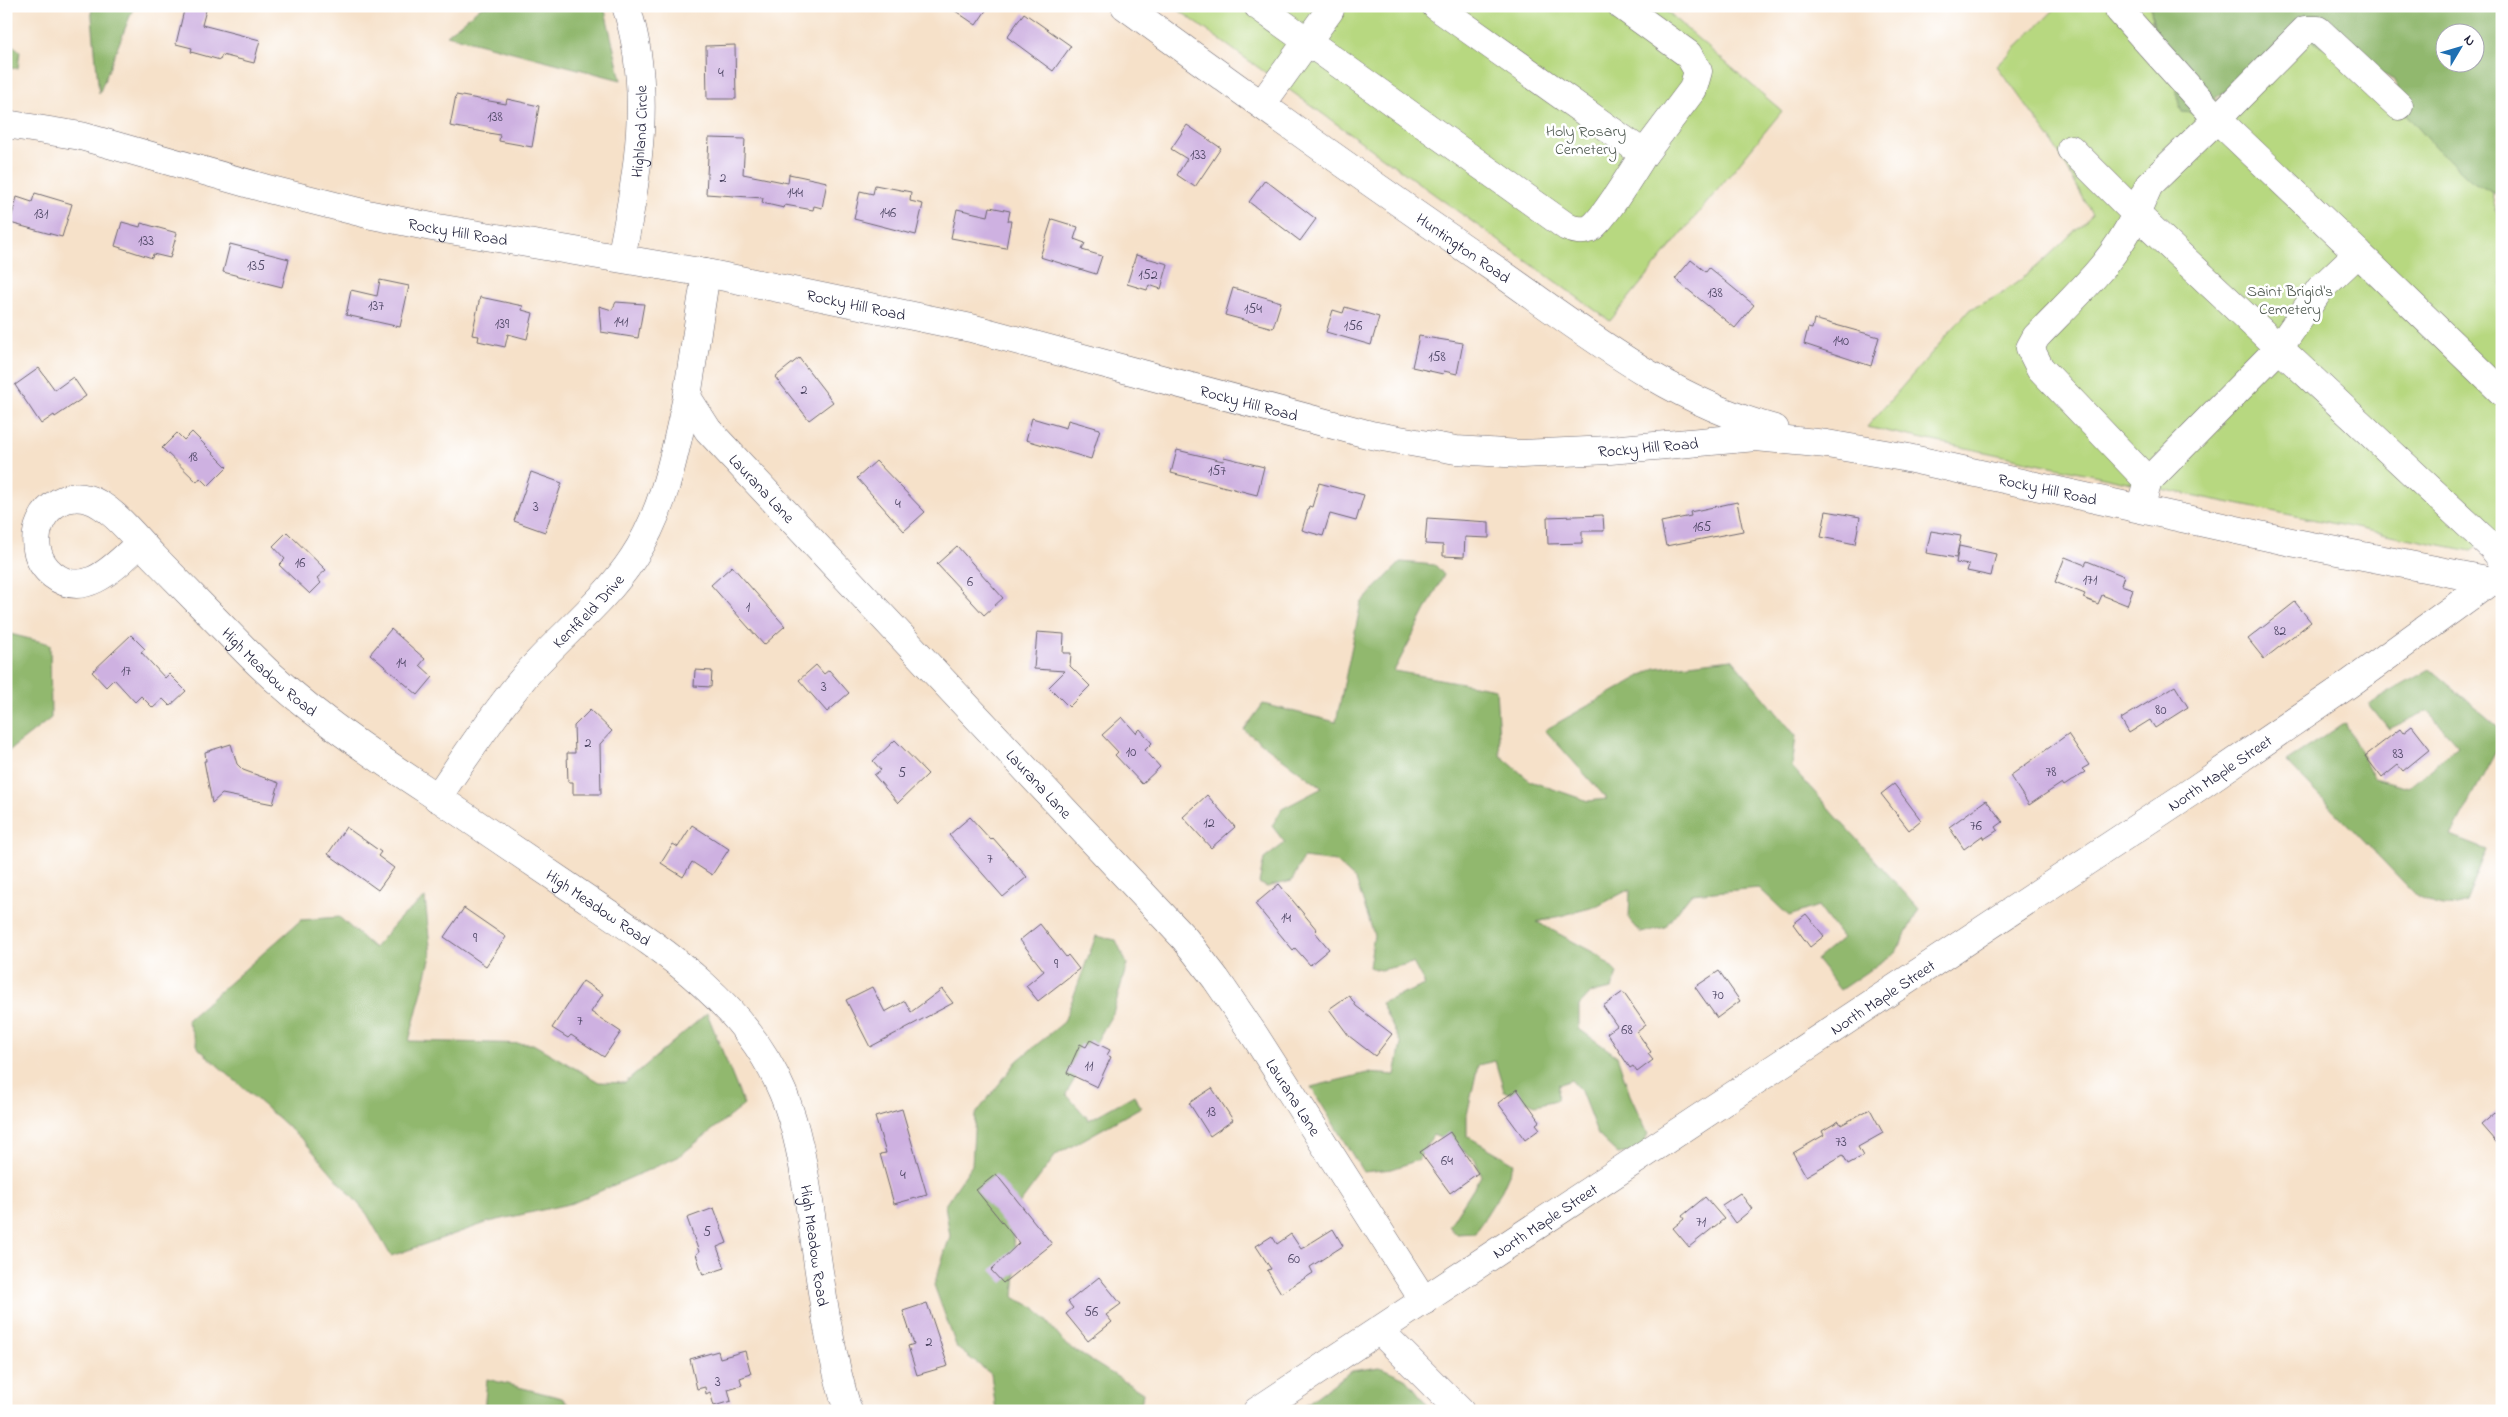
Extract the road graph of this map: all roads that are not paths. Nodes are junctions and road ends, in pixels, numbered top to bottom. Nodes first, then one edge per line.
1 (626, 6) edge
2 (1125, 6) edge
3 (1258, 6) edge
4 (1436, 6) edge
5 (1622, 6) edge
6 (2121, 6) edge
7 (1332, 7) edge
8 (1307, 42) junction
9 (1262, 104) junction
10 (2399, 106) dead end
11 (2217, 119) junction
12 (6, 124) edge
13 (2071, 149) dead end
14 (1644, 154) junction
15 (2136, 214) junction
16 (2358, 253) junction
17 (622, 258) junction
18 (706, 273) junction
19 (2279, 348) junction
20 (2502, 392) edge
21 (687, 397) junction
22 (1827, 444) junction
23 (2148, 481) junction
24 (2140, 509) junction
25 (140, 543) dead end
26 (2499, 574) edge
27 (437, 798) junction
28 (1424, 1301) junction
29 (1380, 1331) junction
30 (848, 1411) edge
31 (1257, 1411) edge
32 (1460, 1411) edge

1 - 17 street, Highland Circle
2 - 9 street, Huntington Road
3 - 8 street
4 - 14 street
5 - 14 street
6 - 11 street
7 - 8 street
8 - 9 street
8 - 14 street
9 - 22 street, Huntington Road
10 - 11 street
11 - 15 street
11 - 16 street
12 - 17 street, Rocky Hill Road
13 - 15 street
15 - 19 street
15 - 23 street
16 - 19 street
16 - 20 street
17 - 18 street, Rocky Hill Road
18 - 21 street
18 - 22 street, Rocky Hill Road
19 - 23 street
19 - 26 street
21 - 27 street, Kentfield Drive
21 - 28 street, Laurana Lane
22 - 24 street, Rocky Hill Road
23 - 24 street
24 - 26 street, Rocky Hill Road
25 - 27 street, High Meadow Road
26 - 28 street, North Maple Street
27 - 30 street, High Meadow Road
28 - 29 street, North Maple Street
29 - 31 street, North Maple Street
29 - 32 street

